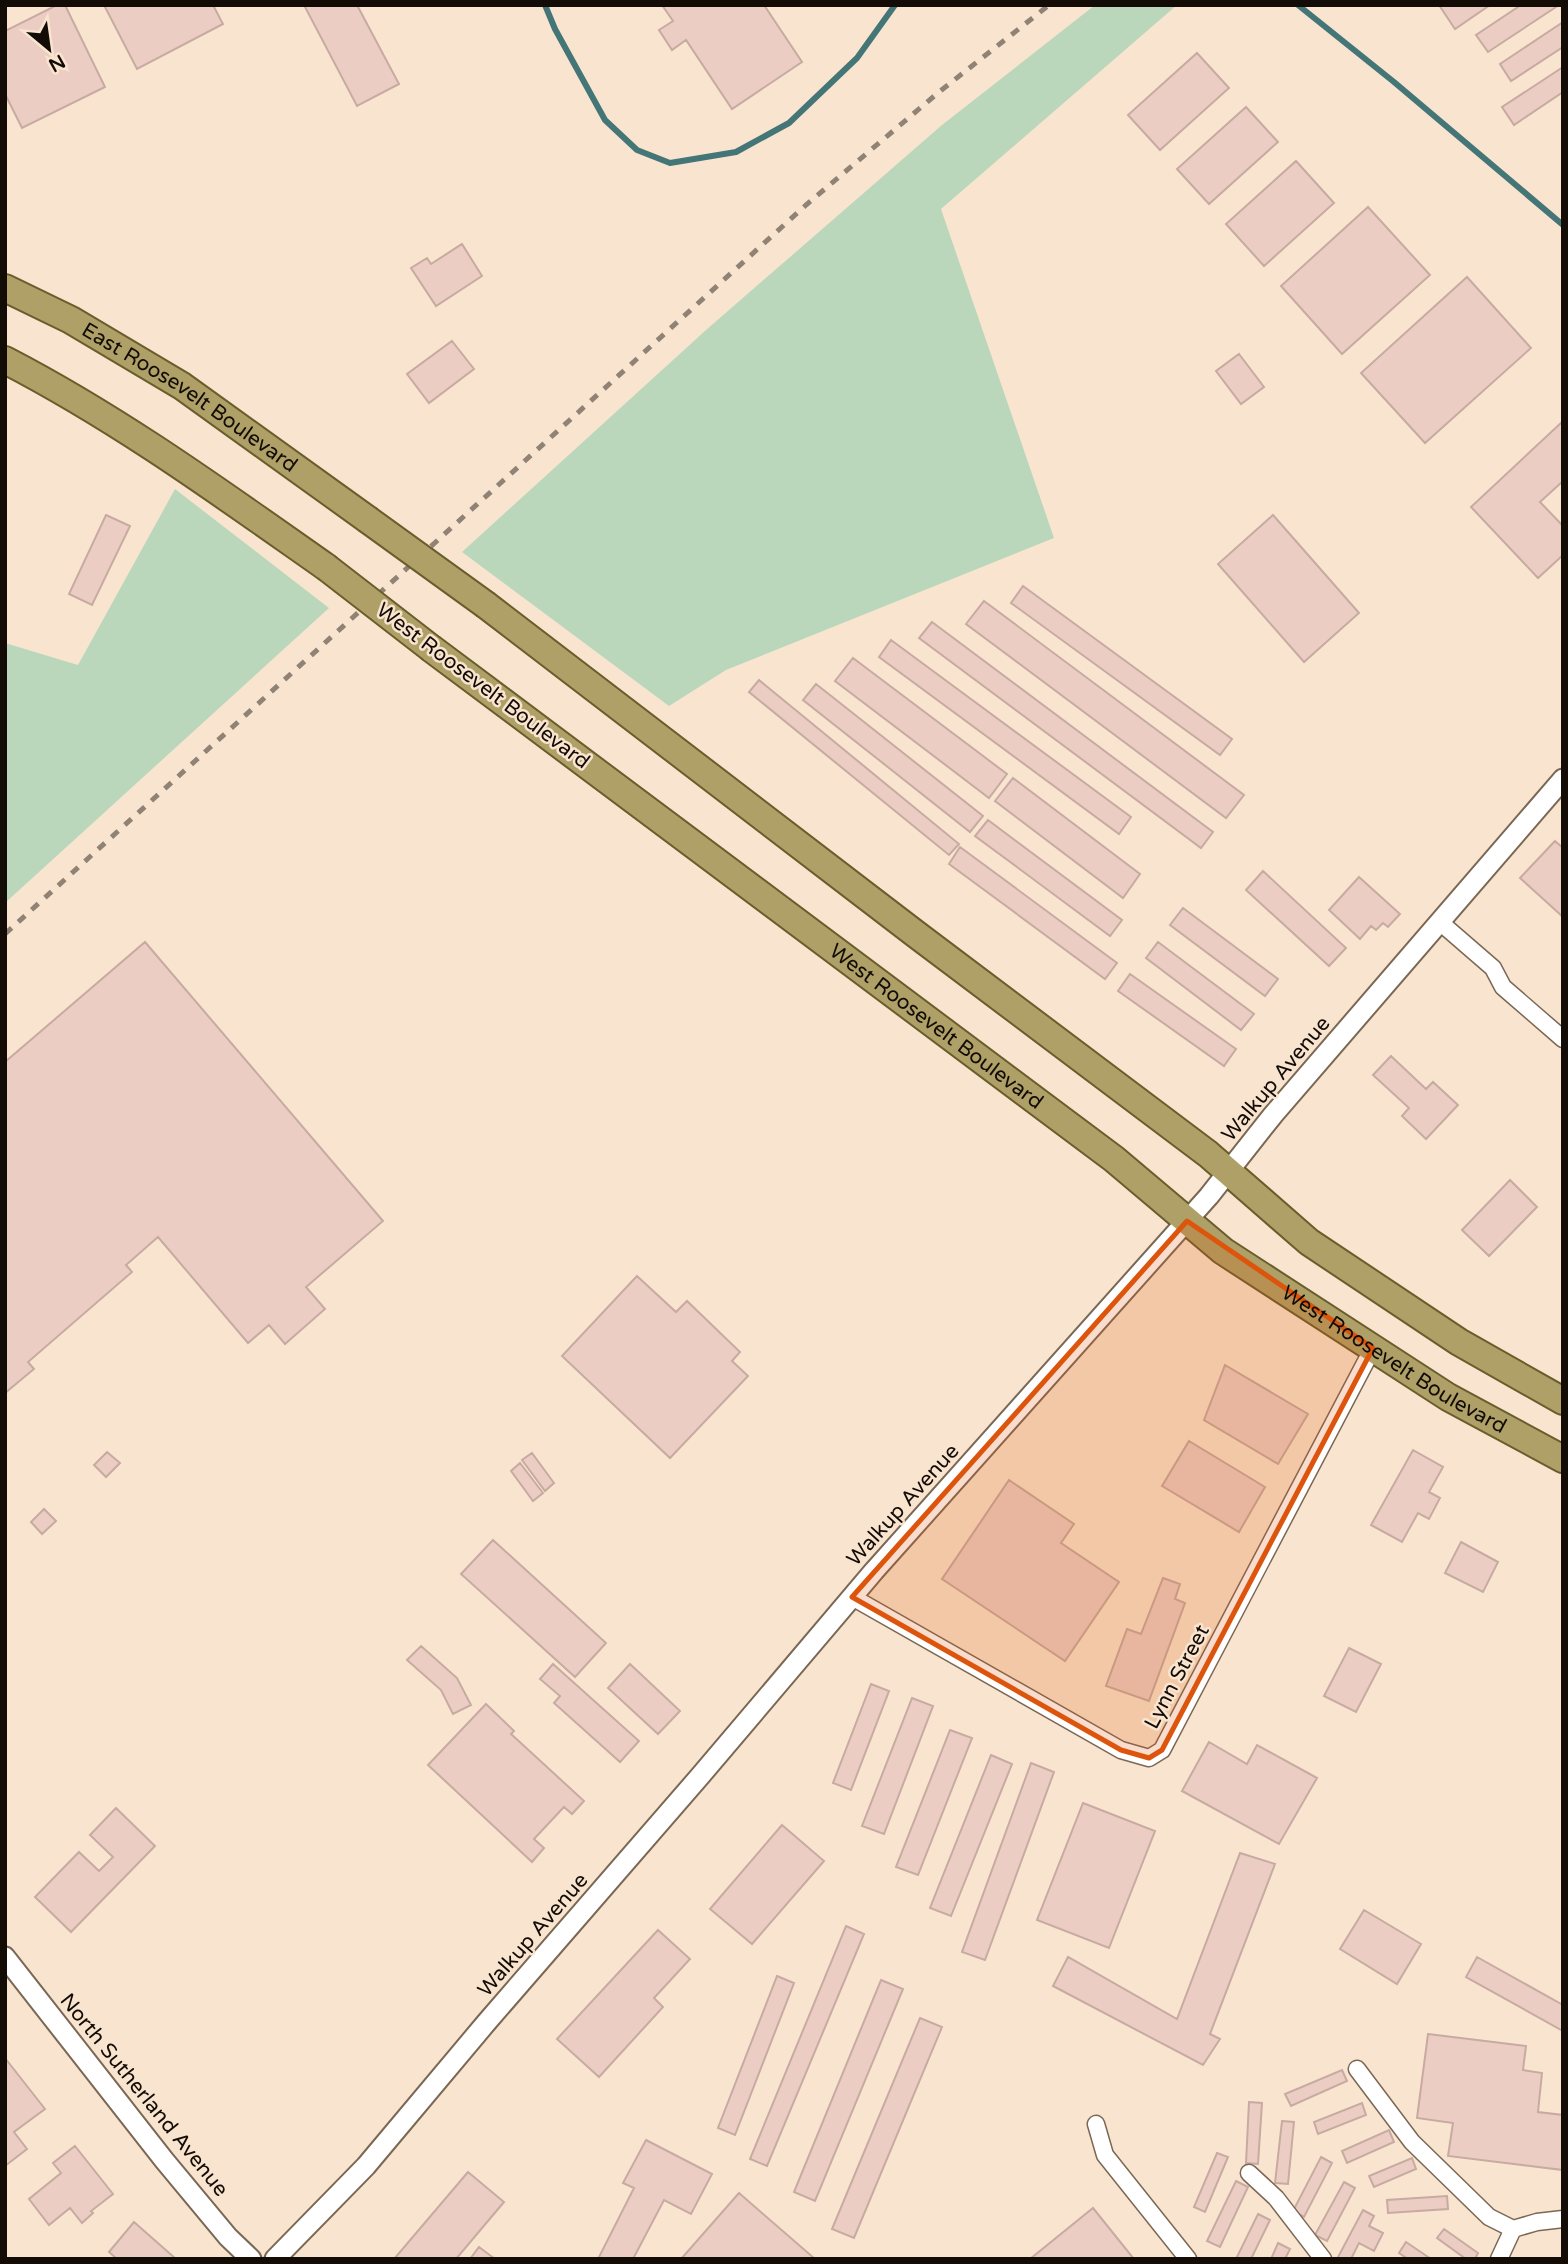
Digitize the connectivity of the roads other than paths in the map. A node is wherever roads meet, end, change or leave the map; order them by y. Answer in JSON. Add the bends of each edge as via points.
{"nodes":[{"id":1,"x":5,"y":288,"type":"edge"},
{"id":2,"x":5,"y":360,"type":"edge"},
{"id":3,"x":1563,"y":779,"type":"edge"},
{"id":4,"x":1441,"y":923,"type":"junction"},
{"id":5,"x":1563,"y":1039,"type":"edge"},
{"id":6,"x":1229,"y":1172,"type":"junction"},
{"id":7,"x":1187,"y":1221,"type":"junction"},
{"id":8,"x":1373,"y":1348,"type":"junction"},
{"id":9,"x":1563,"y":1401,"type":"edge"},
{"id":10,"x":1563,"y":1460,"type":"edge"},
{"id":11,"x":852,"y":1597,"type":"junction"},
{"id":12,"x":5,"y":1956,"type":"edge"},
{"id":13,"x":1357,"y":2069,"type":"dead end"},
{"id":14,"x":1096,"y":2124,"type":"dead end"},
{"id":15,"x":1249,"y":2173,"type":"dead end"},
{"id":16,"x":1563,"y":2220,"type":"edge"},
{"id":17,"x":1513,"y":2230,"type":"junction"},
{"id":18,"x":251,"y":2259,"type":"edge"},
{"id":19,"x":275,"y":2259,"type":"edge"},
{"id":20,"x":1188,"y":2259,"type":"edge"},
{"id":21,"x":1323,"y":2259,"type":"edge"},
{"id":22,"x":1499,"y":2259,"type":"edge"}],
"edges":[{"from":1,"to":6,"type":"highway","name":"East Roosevelt Boulevard","bridge":true,"via":[[71,320],[182,386],[367,519]]},
{"from":2,"to":7,"type":"highway","name":"West Roosevelt Boulevard","bridge":true,"via":[[159,451],[326,567],[1114,1159]]},
{"from":3,"to":4,"type":"street","name":"Walkup Avenue"},
{"from":4,"to":5,"type":"street","via":[[1493,968],[1503,987]]},
{"from":4,"to":6,"type":"street","name":"Walkup Avenue"},
{"from":6,"to":7,"type":"street","name":"Walkup Avenue"},
{"from":6,"to":9,"type":"highway","via":[[1309,1242],[1459,1342]]},
{"from":7,"to":8,"type":"highway","name":"West Roosevelt Boulevard","via":[[1223,1251]]},
{"from":7,"to":11,"type":"street","name":"Walkup Avenue"},
{"from":8,"to":10,"type":"highway","name":"West Roosevelt Boulevard","via":[[1448,1397]]},
{"from":8,"to":11,"type":"street","name":"Lynn Street","via":[[1162,1750],[1149,1758],[1121,1750]]},
{"from":11,"to":19,"type":"street","name":"Walkup Avenue","via":[[366,2166]]},
{"from":12,"to":18,"type":"street","name":"North Sutherland Avenue","via":[[164,2160]]},
{"from":13,"to":17,"type":"street","via":[[1412,2142],[1489,2217]]},
{"from":14,"to":20,"type":"street","via":[[1105,2155]]},
{"from":15,"to":21,"type":"street","via":[[1276,2198]]},
{"from":16,"to":17,"type":"street"},
{"from":17,"to":22,"type":"street"}]}
